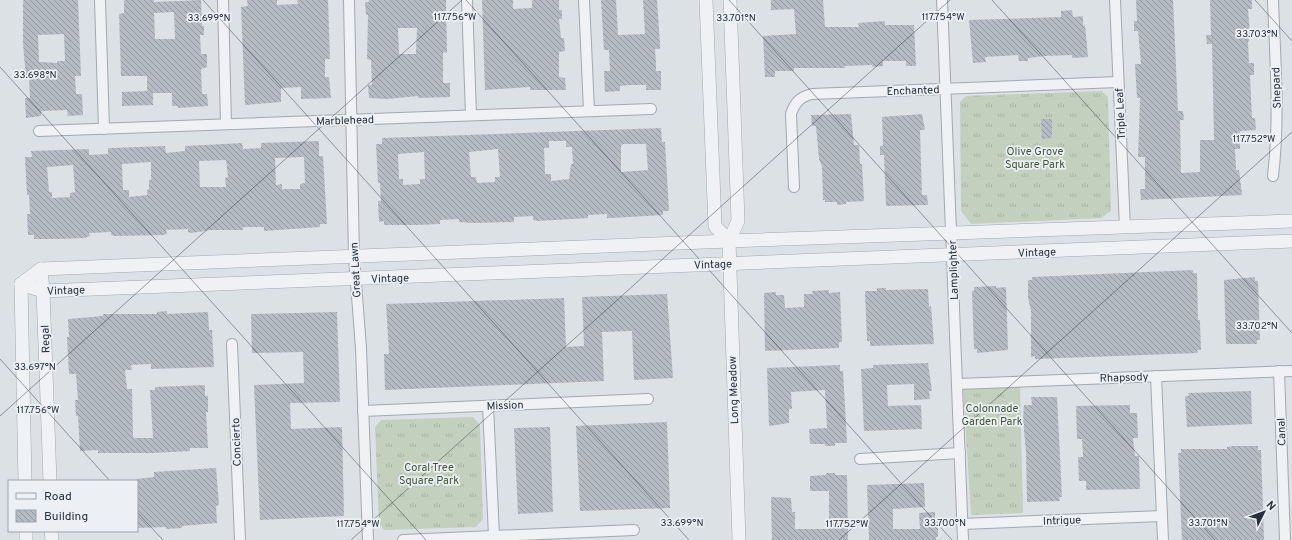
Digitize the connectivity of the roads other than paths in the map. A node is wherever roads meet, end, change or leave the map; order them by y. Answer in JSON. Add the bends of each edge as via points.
{"nodes":[{"id":1,"x":100,"y":0,"type":"edge"},
{"id":2,"x":223,"y":0,"type":"edge"},
{"id":3,"x":349,"y":0,"type":"edge"},
{"id":4,"x":467,"y":0,"type":"edge"},
{"id":5,"x":584,"y":0,"type":"edge"},
{"id":6,"x":706,"y":0,"type":"edge"},
{"id":7,"x":730,"y":0,"type":"edge"},
{"id":8,"x":942,"y":0,"type":"edge"},
{"id":9,"x":1115,"y":0,"type":"edge"},
{"id":10,"x":1273,"y":0,"type":"edge"},
{"id":11,"x":1118,"y":82,"type":"junction"},
{"id":12,"x":946,"y":89,"type":"junction"},
{"id":13,"x":651,"y":109,"type":"dead end"},
{"id":14,"x":589,"y":111,"type":"junction"},
{"id":15,"x":471,"y":115,"type":"junction"},
{"id":16,"x":351,"y":120,"type":"junction"},
{"id":17,"x":226,"y":124,"type":"junction"},
{"id":18,"x":104,"y":129,"type":"junction"},
{"id":19,"x":40,"y":131,"type":"dead end"},
{"id":20,"x":1273,"y":176,"type":"dead end"},
{"id":21,"x":794,"y":187,"type":"dead end"},
{"id":22,"x":1292,"y":220,"type":"edge"},
{"id":23,"x":1125,"y":228,"type":"junction"},
{"id":24,"x":952,"y":234,"type":"junction"},
{"id":25,"x":729,"y":241,"type":"junction"},
{"id":26,"x":1292,"y":241,"type":"edge"},
{"id":27,"x":953,"y":255,"type":"junction"},
{"id":28,"x":354,"y":257,"type":"junction"},
{"id":29,"x":730,"y":263,"type":"junction"},
{"id":30,"x":41,"y":269,"type":"junction"},
{"id":31,"x":354,"y":279,"type":"junction"},
{"id":32,"x":21,"y":284,"type":"junction"},
{"id":33,"x":43,"y":291,"type":"junction"},
{"id":34,"x":232,"y":344,"type":"dead end"},
{"id":35,"x":1279,"y":371,"type":"junction"},
{"id":36,"x":1292,"y":371,"type":"edge"},
{"id":37,"x":1156,"y":376,"type":"junction"},
{"id":38,"x":957,"y":384,"type":"junction"},
{"id":39,"x":648,"y":399,"type":"dead end"},
{"id":40,"x":488,"y":406,"type":"junction"},
{"id":41,"x":363,"y":411,"type":"junction"},
{"id":42,"x":960,"y":453,"type":"junction"},
{"id":43,"x":860,"y":459,"type":"dead end"},
{"id":44,"x":25,"y":480,"type":"edge"},
{"id":45,"x":50,"y":480,"type":"edge"},
{"id":46,"x":1162,"y":516,"type":"junction"},
{"id":47,"x":962,"y":524,"type":"junction"},
{"id":48,"x":634,"y":530,"type":"dead end"},
{"id":49,"x":494,"y":536,"type":"junction"},
{"id":50,"x":240,"y":540,"type":"edge"},
{"id":51,"x":368,"y":540,"type":"edge"},
{"id":52,"x":403,"y":540,"type":"edge"},
{"id":53,"x":739,"y":540,"type":"edge"},
{"id":54,"x":963,"y":540,"type":"edge"},
{"id":55,"x":1163,"y":540,"type":"edge"},
{"id":56,"x":1285,"y":540,"type":"edge"}],
"edges":[{"from":1,"to":18,"type":"street"},
{"from":2,"to":17,"type":"street"},
{"from":3,"to":16,"type":"street","name":"Great Lawn"},
{"from":4,"to":15,"type":"street"},
{"from":5,"to":14,"type":"street"},
{"from":6,"to":25,"type":"street","via":[[716,226]]},
{"from":7,"to":25,"type":"street","name":"Long Meadow","via":[[738,221]]},
{"from":8,"to":12,"type":"street","name":"Lamplighter"},
{"from":9,"to":11,"type":"street","name":"Triple Leaf"},
{"from":10,"to":20,"type":"street","name":"Shepard","via":[[1277,141]]},
{"from":11,"to":12,"type":"street","name":"Enchanted"},
{"from":11,"to":23,"type":"street","name":"Triple Leaf"},
{"from":12,"to":21,"type":"street","name":"Enchanted","via":[[812,94],[798,100],[791,114]]},
{"from":12,"to":24,"type":"street","name":"Lamplighter"},
{"from":13,"to":14,"type":"street","name":"Marblehead"},
{"from":14,"to":15,"type":"street","name":"Marblehead"},
{"from":15,"to":16,"type":"street","name":"Marblehead"},
{"from":16,"to":17,"type":"street","name":"Marblehead"},
{"from":16,"to":28,"type":"street","name":"Great Lawn"},
{"from":17,"to":18,"type":"street","name":"Marblehead"},
{"from":18,"to":19,"type":"street","name":"Marblehead"},
{"from":22,"to":23,"type":"street","name":"Vintage"},
{"from":23,"to":24,"type":"street","name":"Vintage"},
{"from":24,"to":25,"type":"street","name":"Vintage"},
{"from":24,"to":27,"type":"street","name":"Lamplighter"},
{"from":25,"to":28,"type":"street","name":"Vintage"},
{"from":25,"to":29,"type":"street","name":"Long Meadow"},
{"from":26,"to":27,"type":"street","name":"Vintage"},
{"from":27,"to":29,"type":"street","name":"Vintage"},
{"from":27,"to":38,"type":"street","name":"Lamplighter"},
{"from":28,"to":30,"type":"street","name":"Vintage"},
{"from":28,"to":31,"type":"street","name":"Great Lawn"},
{"from":29,"to":31,"type":"street","name":"Vintage"},
{"from":29,"to":53,"type":"street","name":"Long Meadow"},
{"from":30,"to":32,"type":"street","name":"Vintage"},
{"from":30,"to":33,"type":"street","name":"Regal"},
{"from":31,"to":33,"type":"street","name":"Vintage"},
{"from":31,"to":41,"type":"street","name":"Great Lawn"},
{"from":32,"to":33,"type":"street","name":"Vintage"},
{"from":32,"to":44,"type":"street","name":"Regal"},
{"from":33,"to":45,"type":"street","name":"Regal"},
{"from":34,"to":50,"type":"street","name":"Concierto"},
{"from":35,"to":36,"type":"street","name":"Rhapsody"},
{"from":35,"to":37,"type":"street","name":"Rhapsody"},
{"from":35,"to":56,"type":"street","name":"Canal"},
{"from":37,"to":38,"type":"street","name":"Rhapsody"},
{"from":37,"to":46,"type":"street"},
{"from":38,"to":42,"type":"street","name":"Lamplighter"},
{"from":39,"to":40,"type":"street","name":"Mission"},
{"from":40,"to":41,"type":"street","name":"Mission"},
{"from":40,"to":49,"type":"street"},
{"from":41,"to":51,"type":"street","name":"Great Lawn"},
{"from":42,"to":43,"type":"street"},
{"from":42,"to":47,"type":"street","name":"Lamplighter"},
{"from":46,"to":47,"type":"street","name":"Intrigue"},
{"from":46,"to":55,"type":"street"},
{"from":47,"to":54,"type":"street","name":"Lamplighter"},
{"from":48,"to":49,"type":"street"},
{"from":49,"to":52,"type":"street"}]}
